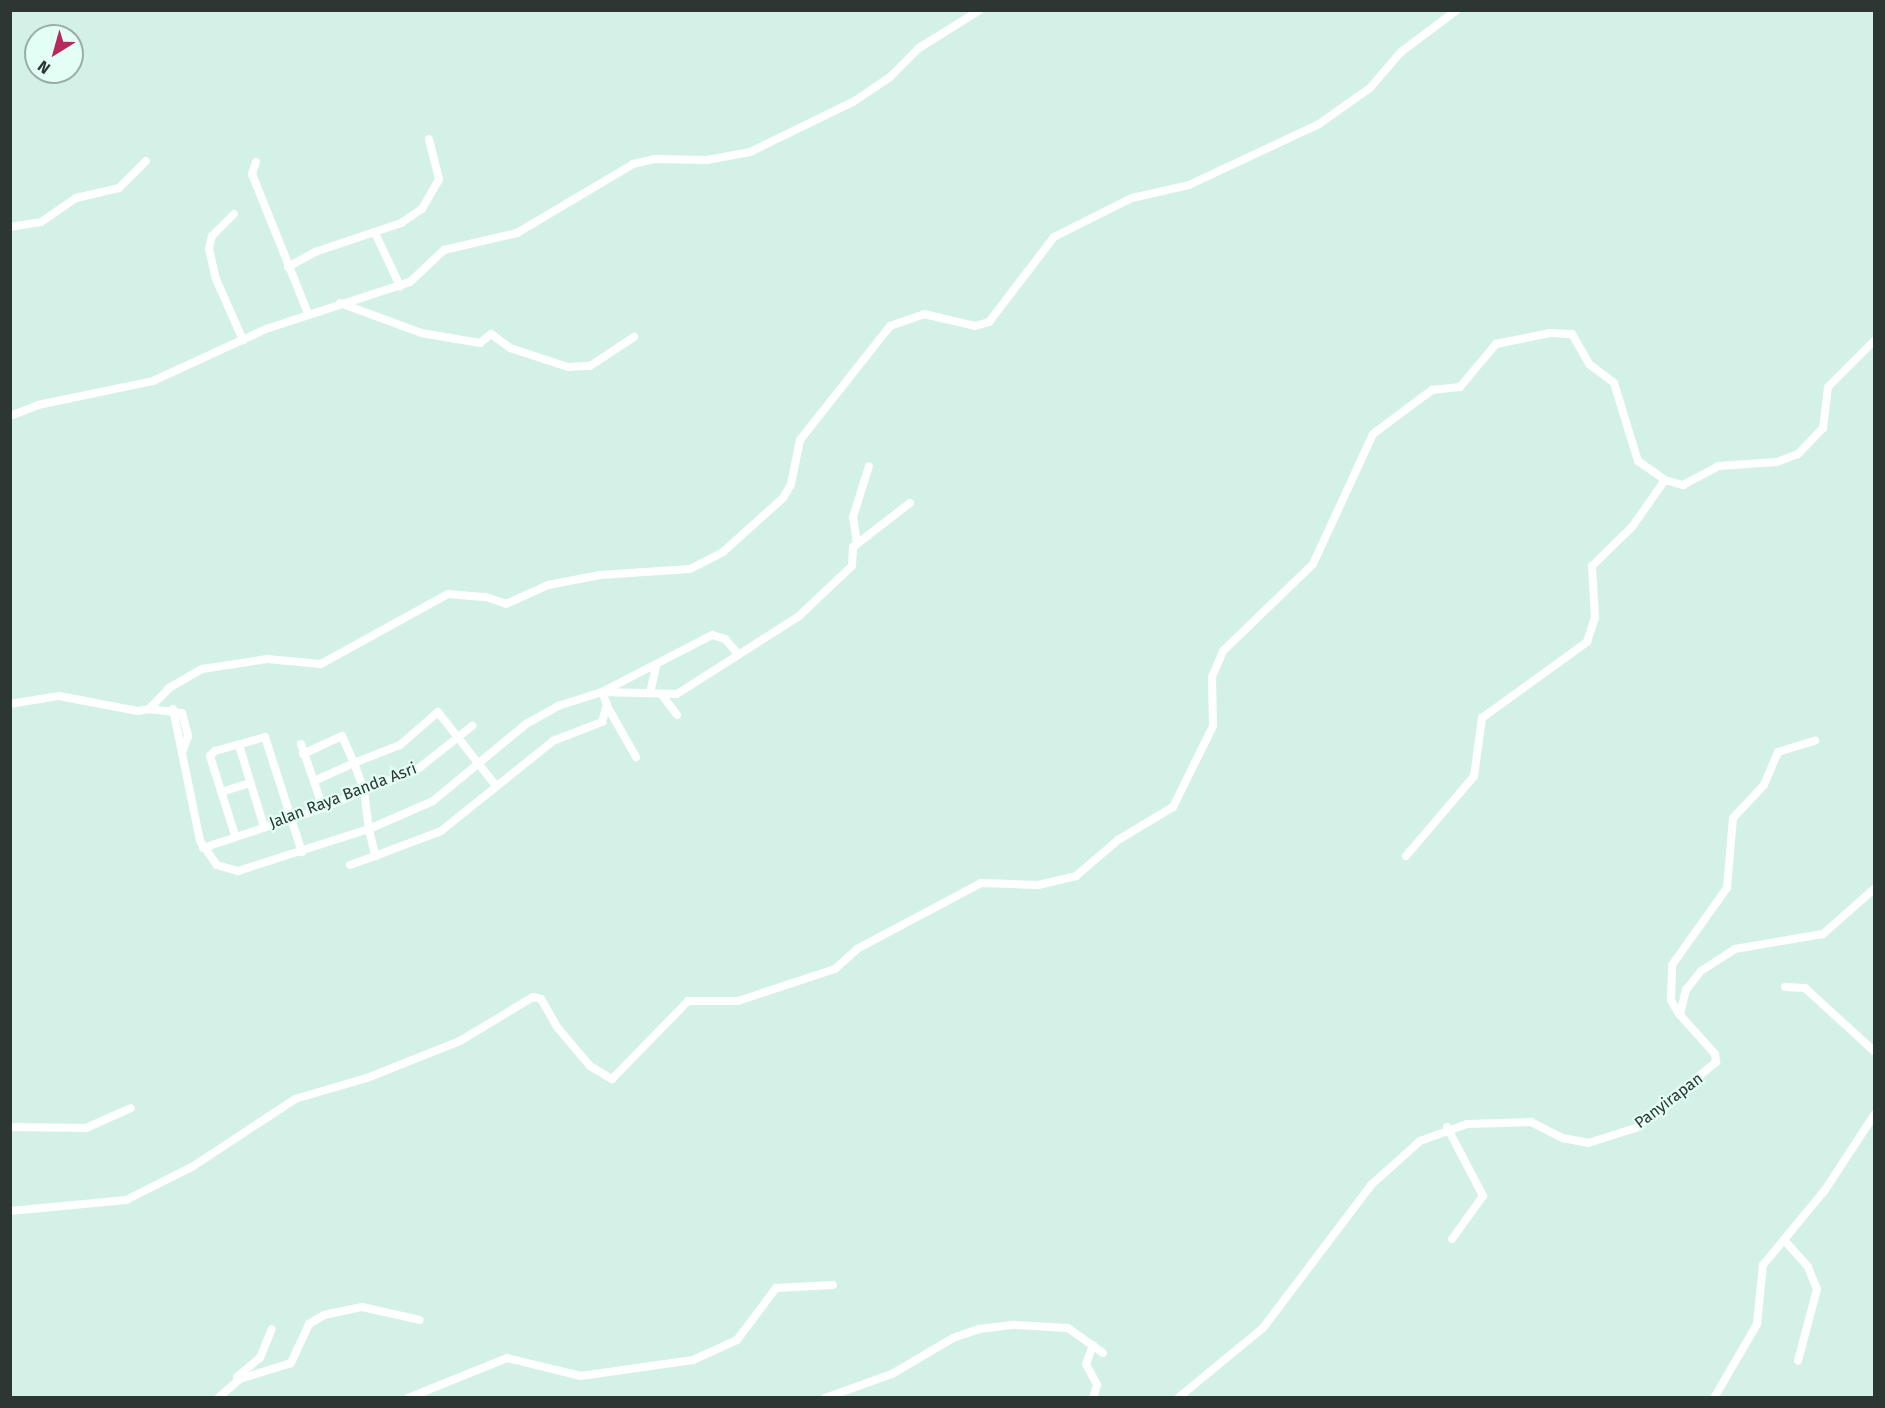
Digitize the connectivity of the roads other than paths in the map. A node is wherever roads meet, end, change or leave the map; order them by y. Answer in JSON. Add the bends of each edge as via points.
{"nodes":[{"id":1,"x":980,"y":10,"type":"edge"},
{"id":2,"x":1457,"y":10,"type":"edge"},
{"id":3,"x":429,"y":139,"type":"dead end"},
{"id":4,"x":146,"y":161,"type":"dead end"},
{"id":5,"x":256,"y":162,"type":"dead end"},
{"id":6,"x":234,"y":214,"type":"dead end"},
{"id":7,"x":10,"y":227,"type":"edge"},
{"id":8,"x":375,"y":233,"type":"junction"},
{"id":9,"x":288,"y":267,"type":"junction"},
{"id":10,"x":400,"y":286,"type":"junction"},
{"id":11,"x":340,"y":303,"type":"junction"},
{"id":12,"x":308,"y":313,"type":"junction"},
{"id":13,"x":634,"y":338,"type":"dead end"},
{"id":14,"x":243,"y":340,"type":"junction"},
{"id":15,"x":1875,"y":341,"type":"edge"},
{"id":16,"x":10,"y":416,"type":"edge"},
{"id":17,"x":869,"y":466,"type":"dead end"},
{"id":18,"x":1665,"y":480,"type":"junction"},
{"id":19,"x":910,"y":503,"type":"dead end"},
{"id":20,"x":857,"y":544,"type":"junction"},
{"id":21,"x":739,"y":655,"type":"junction"},
{"id":22,"x":656,"y":667,"type":"junction"},
{"id":23,"x":602,"y":692,"type":"junction"},
{"id":24,"x":650,"y":693,"type":"junction"},
{"id":25,"x":662,"y":695,"type":"junction"},
{"id":26,"x":10,"y":704,"type":"edge"},
{"id":27,"x":607,"y":705,"type":"junction"},
{"id":28,"x":149,"y":709,"type":"junction"},
{"id":29,"x":677,"y":716,"type":"dead end"},
{"id":30,"x":472,"y":726,"type":"dead end"},
{"id":31,"x":460,"y":739,"type":"junction"},
{"id":32,"x":1815,"y":741,"type":"dead end"},
{"id":33,"x":301,"y":744,"type":"dead end"},
{"id":34,"x":239,"y":745,"type":"junction"},
{"id":35,"x":303,"y":754,"type":"junction"},
{"id":36,"x":636,"y":757,"type":"dead end"},
{"id":37,"x":478,"y":762,"type":"junction"},
{"id":38,"x":354,"y":763,"type":"junction"},
{"id":39,"x":314,"y":781,"type":"junction"},
{"id":40,"x":251,"y":783,"type":"junction"},
{"id":41,"x":496,"y":786,"type":"junction"},
{"id":42,"x":364,"y":790,"type":"junction"},
{"id":43,"x":221,"y":792,"type":"junction"},
{"id":44,"x":323,"y":808,"type":"junction"},
{"id":45,"x":292,"y":818,"type":"junction"},
{"id":46,"x":264,"y":827,"type":"junction"},
{"id":47,"x":369,"y":829,"type":"junction"},
{"id":48,"x":235,"y":835,"type":"junction"},
{"id":49,"x":203,"y":849,"type":"junction"},
{"id":50,"x":302,"y":852,"type":"junction"},
{"id":51,"x":375,"y":856,"type":"junction"},
{"id":52,"x":1406,"y":856,"type":"dead end"},
{"id":53,"x":350,"y":865,"type":"dead end"},
{"id":54,"x":1875,"y":889,"type":"edge"},
{"id":55,"x":1785,"y":987,"type":"dead end"},
{"id":56,"x":1680,"y":1015,"type":"junction"},
{"id":57,"x":1875,"y":1051,"type":"edge"},
{"id":58,"x":131,"y":1108,"type":"dead end"},
{"id":59,"x":1875,"y":1115,"type":"edge"},
{"id":60,"x":10,"y":1127,"type":"edge"},
{"id":61,"x":1447,"y":1127,"type":"junction"},
{"id":62,"x":10,"y":1211,"type":"edge"},
{"id":63,"x":1452,"y":1239,"type":"dead end"},
{"id":64,"x":1784,"y":1240,"type":"junction"},
{"id":65,"x":833,"y":1285,"type":"dead end"},
{"id":66,"x":420,"y":1320,"type":"dead end"},
{"id":67,"x":272,"y":1329,"type":"dead end"},
{"id":68,"x":1093,"y":1345,"type":"junction"},
{"id":69,"x":1103,"y":1353,"type":"dead end"},
{"id":70,"x":1798,"y":1361,"type":"dead end"},
{"id":71,"x":230,"y":1384,"type":"junction"},
{"id":72,"x":218,"y":1398,"type":"edge"},
{"id":73,"x":408,"y":1398,"type":"edge"},
{"id":74,"x":825,"y":1398,"type":"edge"},
{"id":75,"x":1093,"y":1398,"type":"edge"},
{"id":76,"x":1178,"y":1398,"type":"edge"},
{"id":77,"x":1714,"y":1398,"type":"edge"}],
"edges":[{"from":1,"to":10,"type":"street","via":[[919,48],[888,79],[818,122],[750,152],[707,160],[654,159],[633,164],[517,233],[444,250],[419,275]]},
{"from":2,"to":28,"type":"street","via":[[1401,52],[1364,93],[1319,124],[1199,181],[1132,198],[1054,237],[989,322],[975,326],[924,314],[890,326],[800,440],[783,498],[723,552],[690,569],[600,575],[549,585],[506,604],[486,597],[448,594],[321,664],[267,659],[202,669],[169,688]]},
{"from":3,"to":8,"type":"street","via":[[439,179],[432,195],[422,210]]},
{"from":4,"to":7,"type":"street","via":[[119,188],[76,198],[41,222]]},
{"from":5,"to":9,"type":"street","via":[[252,174]]},
{"from":6,"to":14,"type":"street","via":[[212,236],[209,249],[216,279]]},
{"from":8,"to":9,"type":"street","via":[[315,252]]},
{"from":8,"to":10,"type":"street"},
{"from":9,"to":12,"type":"street"},
{"from":10,"to":11,"type":"street"},
{"from":11,"to":12,"type":"street"},
{"from":11,"to":13,"type":"street","via":[[421,333],[480,343],[491,334],[510,348],[568,367],[590,366]]},
{"from":12,"to":14,"type":"street"},
{"from":14,"to":16,"type":"street","via":[[153,381],[38,405]]},
{"from":15,"to":18,"type":"street","via":[[1828,387],[1823,428],[1798,454],[1777,462],[1718,466],[1683,485]]},
{"from":17,"to":20,"type":"street","via":[[856,501]]},
{"from":18,"to":52,"type":"street","via":[[1632,526],[1592,566],[1595,618],[1587,642],[1482,718],[1474,776]]},
{"from":18,"to":62,"type":"street","via":[[1638,460],[1614,383],[1589,364],[1572,334],[1550,333],[1496,344],[1460,387],[1432,390],[1373,434],[1313,564],[1223,651],[1211,684],[1213,726],[1173,807],[1118,840],[1076,876],[1038,885],[981,883],[857,949],[835,969],[738,1001],[688,1001],[612,1079],[590,1066],[557,1027],[541,999],[532,997],[460,1041],[367,1078],[295,1099],[192,1167],[126,1200]]},
{"from":19,"to":20,"type":"street"},
{"from":20,"to":21,"type":"street","via":[[851,550],[852,566],[823,595]]},
{"from":21,"to":22,"type":"street","via":[[725,639],[712,634]]},
{"from":21,"to":25,"type":"street","via":[[677,694]]},
{"from":22,"to":23,"type":"street"},
{"from":22,"to":24,"type":"street"},
{"from":23,"to":24,"type":"street"},
{"from":23,"to":27,"type":"street"},
{"from":23,"to":37,"type":"street","via":[[540,714]]},
{"from":24,"to":25,"type":"street"},
{"from":25,"to":29,"type":"street"},
{"from":26,"to":28,"type":"street","via":[[58,696],[114,709]]},
{"from":27,"to":36,"type":"street"},
{"from":27,"to":41,"type":"street","via":[[602,722],[553,741]]},
{"from":28,"to":49,"type":"street","via":[[173,709]]},
{"from":30,"to":31,"type":"street","name":"Jalan Raya Banda Asri"},
{"from":31,"to":37,"type":"street"},
{"from":31,"to":38,"type":"street","via":[[438,712],[400,745]]},
{"from":31,"to":42,"type":"street","name":"Jalan Raya Banda Asri","via":[[419,768]]},
{"from":32,"to":56,"type":"street","via":[[1778,753],[1764,785],[1732,818],[1727,888],[1672,965],[1671,1000]]},
{"from":33,"to":35,"type":"street"},
{"from":34,"to":40,"type":"street"},
{"from":34,"to":43,"type":"street","via":[[211,754]]},
{"from":34,"to":45,"type":"street","via":[[260,737],[268,740]]},
{"from":35,"to":38,"type":"street","via":[[342,736]]},
{"from":35,"to":39,"type":"street"},
{"from":37,"to":41,"type":"street"},
{"from":37,"to":47,"type":"street","via":[[433,801]]},
{"from":38,"to":39,"type":"street"},
{"from":38,"to":42,"type":"street"},
{"from":39,"to":44,"type":"street"},
{"from":40,"to":43,"type":"street"},
{"from":40,"to":46,"type":"street"},
{"from":41,"to":51,"type":"street","via":[[441,831]]},
{"from":42,"to":44,"type":"street","name":"Jalan Raya Banda Asri"},
{"from":42,"to":47,"type":"street"},
{"from":43,"to":48,"type":"street"},
{"from":44,"to":45,"type":"street","name":"Jalan Raya Banda Asri"},
{"from":45,"to":46,"type":"street","name":"Jalan Raya Banda Asri"},
{"from":45,"to":50,"type":"street"},
{"from":46,"to":48,"type":"street","name":"Jalan Raya Banda Asri"},
{"from":47,"to":50,"type":"street"},
{"from":47,"to":51,"type":"street"},
{"from":48,"to":49,"type":"street","name":"Jalan Raya Banda Asri"},
{"from":49,"to":50,"type":"street","via":[[217,865],[238,871]]},
{"from":51,"to":53,"type":"street"},
{"from":54,"to":56,"type":"street","via":[[1823,934],[1745,946],[1724,954],[1690,983]]},
{"from":55,"to":57,"type":"street","via":[[1806,988]]},
{"from":56,"to":61,"type":"street","name":"Panyirapan","via":[[1715,1054],[1716,1062],[1636,1128],[1588,1143],[1525,1121]]},
{"from":58,"to":60,"type":"street","via":[[86,1128]]},
{"from":59,"to":64,"type":"street","via":[[1835,1177]]},
{"from":61,"to":63,"type":"street","via":[[1483,1196]]},
{"from":61,"to":76,"type":"street","name":"Panyirapan","via":[[1420,1140],[1381,1174],[1263,1328]]},
{"from":64,"to":70,"type":"street","via":[[1801,1256],[1817,1289]]},
{"from":64,"to":77,"type":"street","via":[[1760,1275],[1755,1329]]},
{"from":65,"to":73,"type":"street","via":[[776,1288],[744,1335],[693,1360],[581,1376],[507,1358]]},
{"from":66,"to":71,"type":"street","via":[[362,1307],[328,1313],[309,1324],[291,1364]]},
{"from":67,"to":71,"type":"street","via":[[260,1358]]},
{"from":68,"to":69,"type":"street"},
{"from":68,"to":74,"type":"street","via":[[1061,1327],[979,1329],[953,1338],[891,1374]]},
{"from":68,"to":75,"type":"street","via":[[1086,1364],[1097,1385]]},
{"from":71,"to":72,"type":"street"}]}
